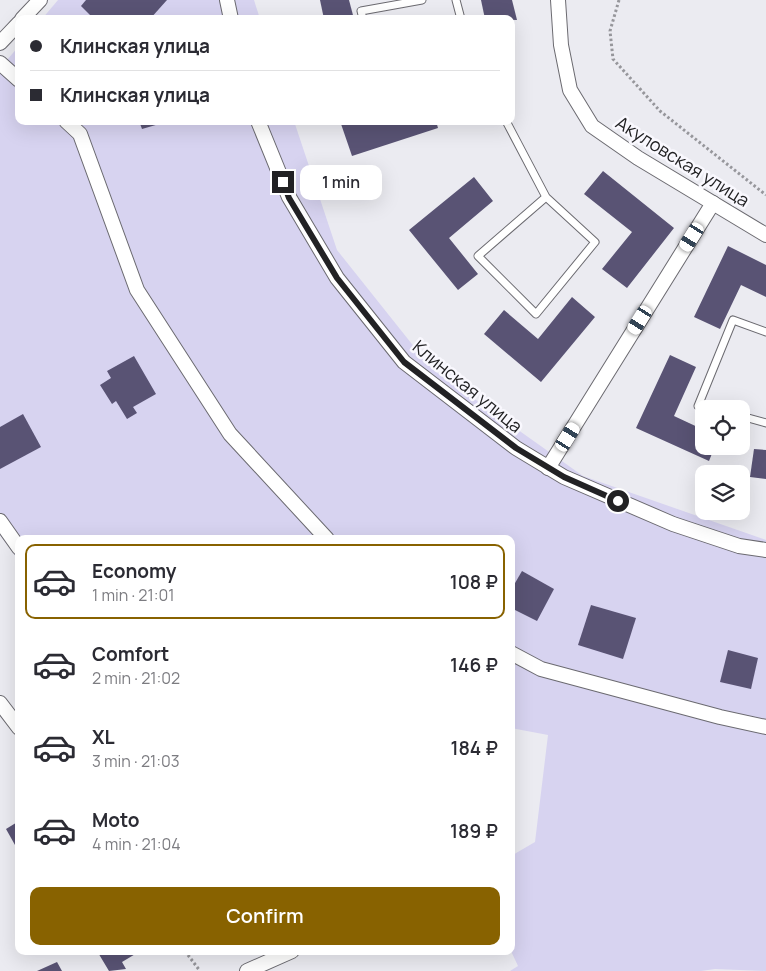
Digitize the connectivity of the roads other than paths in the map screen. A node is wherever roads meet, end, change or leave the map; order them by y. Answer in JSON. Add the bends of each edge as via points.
{"nodes":[{"id":1,"x":40,"y":0,"type":"edge"},
{"id":2,"x":227,"y":0,"type":"edge"},
{"id":3,"x":418,"y":0,"type":"edge"},
{"id":4,"x":456,"y":0,"type":"edge"},
{"id":5,"x":558,"y":0,"type":"edge"},
{"id":6,"x":26,"y":15,"type":"edge"},
{"id":7,"x":230,"y":15,"type":"edge"},
{"id":8,"x":362,"y":15,"type":"edge"},
{"id":9,"x":460,"y":15,"type":"edge"},
{"id":10,"x":15,"y":27,"type":"edge"},
{"id":11,"x":0,"y":43,"type":"edge"},
{"id":12,"x":0,"y":63,"type":"edge"},
{"id":13,"x":15,"y":76,"type":"edge"},
{"id":14,"x":70,"y":125,"type":"edge"},
{"id":15,"x":260,"y":125,"type":"edge"},
{"id":16,"x":508,"y":125,"type":"edge"},
{"id":17,"x":546,"y":197,"type":"junction"},
{"id":18,"x":713,"y":203,"type":"junction"},
{"id":19,"x":766,"y":235,"type":"edge"},
{"id":20,"x":766,"y":332,"type":"edge"},
{"id":21,"x":700,"y":400,"type":"edge"},
{"id":22,"x":750,"y":419,"type":"edge"},
{"id":23,"x":766,"y":423,"type":"edge"},
{"id":24,"x":548,"y":468,"type":"junction"},
{"id":25,"x":0,"y":521,"type":"edge"},
{"id":26,"x":323,"y":535,"type":"edge"},
{"id":27,"x":15,"y":542,"type":"edge"},
{"id":28,"x":766,"y":550,"type":"edge"},
{"id":29,"x":515,"y":655,"type":"edge"},
{"id":30,"x":0,"y":703,"type":"edge"},
{"id":31,"x":15,"y":723,"type":"edge"},
{"id":32,"x":766,"y":727,"type":"edge"},
{"id":33,"x":283,"y":955,"type":"edge"},
{"id":34,"x":247,"y":971,"type":"edge"}],
"edges":[{"from":1,"to":6,"type":"street"},
{"from":2,"to":7,"type":"street"},
{"from":3,"to":8,"type":"lane","via":[[361,11]]},
{"from":4,"to":9,"type":"lane"},
{"from":5,"to":18,"type":"street","name":"Акуловская улица","via":[[561,44],[570,90],[592,126]]},
{"from":10,"to":11,"type":"street"},
{"from":12,"to":13,"type":"street"},
{"from":14,"to":26,"type":"street","via":[[80,134],[137,290],[230,434]]},
{"from":15,"to":24,"type":"street","name":"Клинская улица","via":[[289,198],[337,278],[404,362],[516,448]]},
{"from":16,"to":17,"type":"lane"},
{"from":17,"to":17,"type":"lane","via":[[595,242],[536,314],[478,256]]},
{"from":18,"to":19,"type":"street","name":"Акуловская улица"},
{"from":18,"to":24,"type":"street"},
{"from":20,"to":21,"type":"lane","via":[[733,320]]},
{"from":22,"to":23,"type":"lane"},
{"from":24,"to":28,"type":"street","name":"Клинская улица","via":[[673,524],[738,546]]},
{"from":25,"to":27,"type":"street"},
{"from":29,"to":32,"type":"street","via":[[540,669]]},
{"from":30,"to":31,"type":"street"},
{"from":33,"to":34,"type":"street"}]}
